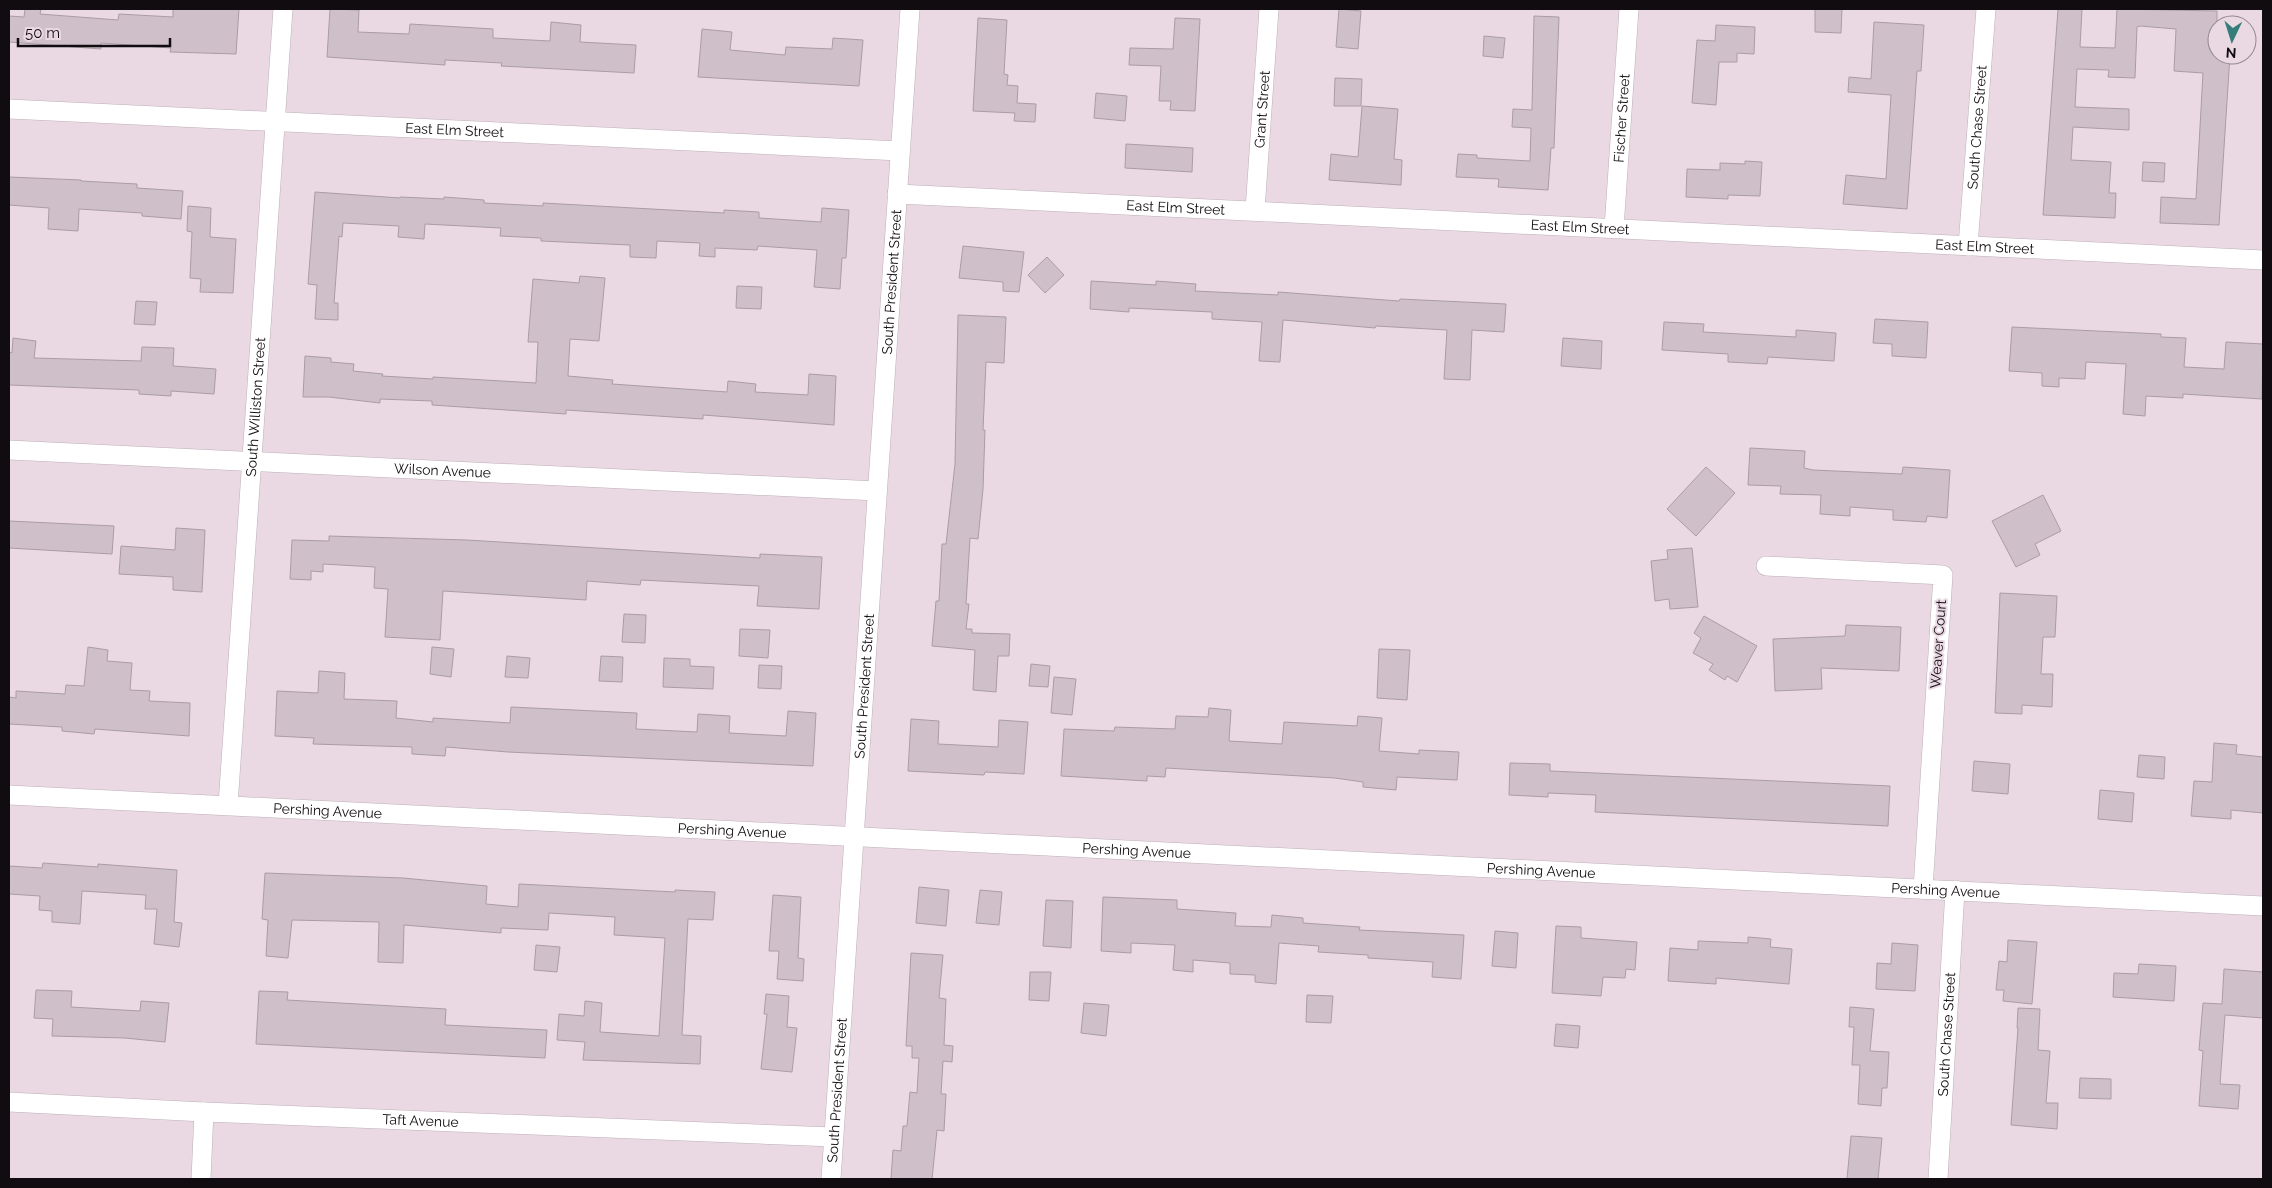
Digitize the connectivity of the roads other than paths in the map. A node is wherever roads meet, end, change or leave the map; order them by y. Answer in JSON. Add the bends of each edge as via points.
{"nodes":[{"id":1,"x":283,"y":9,"type":"edge"},
{"id":2,"x":910,"y":9,"type":"edge"},
{"id":3,"x":1269,"y":9,"type":"edge"},
{"id":4,"x":1629,"y":9,"type":"edge"},
{"id":5,"x":1986,"y":9,"type":"edge"},
{"id":6,"x":9,"y":109,"type":"edge"},
{"id":7,"x":276,"y":122,"type":"junction"},
{"id":8,"x":900,"y":151,"type":"junction"},
{"id":9,"x":897,"y":194,"type":"junction"},
{"id":10,"x":1255,"y":210,"type":"junction"},
{"id":11,"x":1614,"y":228,"type":"junction"},
{"id":12,"x":1968,"y":246,"type":"junction"},
{"id":13,"x":2263,"y":260,"type":"edge"},
{"id":14,"x":9,"y":450,"type":"edge"},
{"id":15,"x":252,"y":462,"type":"junction"},
{"id":16,"x":877,"y":491,"type":"junction"},
{"id":17,"x":1766,"y":566,"type":"dead end"},
{"id":18,"x":9,"y":794,"type":"edge"},
{"id":19,"x":228,"y":805,"type":"junction"},
{"id":20,"x":854,"y":836,"type":"junction"},
{"id":21,"x":1923,"y":889,"type":"junction"},
{"id":22,"x":1955,"y":890,"type":"junction"},
{"id":23,"x":2263,"y":906,"type":"edge"},
{"id":24,"x":9,"y":1102,"type":"edge"},
{"id":25,"x":204,"y":1112,"type":"junction"},
{"id":26,"x":833,"y":1137,"type":"junction"},
{"id":27,"x":201,"y":1179,"type":"edge"},
{"id":28,"x":831,"y":1179,"type":"edge"},
{"id":29,"x":1938,"y":1179,"type":"edge"}],
"edges":[{"from":1,"to":7,"type":"street","name":"South Williston Street"},
{"from":2,"to":8,"type":"street"},
{"from":3,"to":10,"type":"street","name":"Grant Street"},
{"from":4,"to":11,"type":"street","name":"Fischer Street"},
{"from":5,"to":12,"type":"street","name":"South Chase Street"},
{"from":6,"to":7,"type":"street","name":"East Elm Street"},
{"from":7,"to":8,"type":"street","name":"East Elm Street"},
{"from":7,"to":15,"type":"street","name":"South Williston Street"},
{"from":8,"to":9,"type":"street","name":"South President Street"},
{"from":9,"to":10,"type":"street","name":"East Elm Street"},
{"from":9,"to":16,"type":"street","name":"South President Street"},
{"from":10,"to":11,"type":"street","name":"East Elm Street"},
{"from":11,"to":12,"type":"street","name":"East Elm Street"},
{"from":12,"to":13,"type":"street","name":"East Elm Street"},
{"from":14,"to":15,"type":"street","name":"Wilson Avenue"},
{"from":15,"to":16,"type":"street","name":"Wilson Avenue"},
{"from":15,"to":19,"type":"street","name":"South Williston Street"},
{"from":16,"to":20,"type":"street","name":"South President Street"},
{"from":17,"to":21,"type":"street","name":"Weaver Court","via":[[1943,575]]},
{"from":18,"to":19,"type":"street","name":"Pershing Avenue"},
{"from":19,"to":20,"type":"street","name":"Pershing Avenue"},
{"from":20,"to":21,"type":"street","name":"Pershing Avenue"},
{"from":20,"to":26,"type":"street","name":"South President Street"},
{"from":21,"to":22,"type":"street","name":"Pershing Avenue"},
{"from":22,"to":23,"type":"street","name":"Pershing Avenue"},
{"from":22,"to":29,"type":"street","name":"South Chase Street"},
{"from":24,"to":25,"type":"street","name":"Taft Avenue"},
{"from":25,"to":26,"type":"street","name":"Taft Avenue"},
{"from":25,"to":27,"type":"street"},
{"from":26,"to":28,"type":"street","name":"South President Street"}]}
